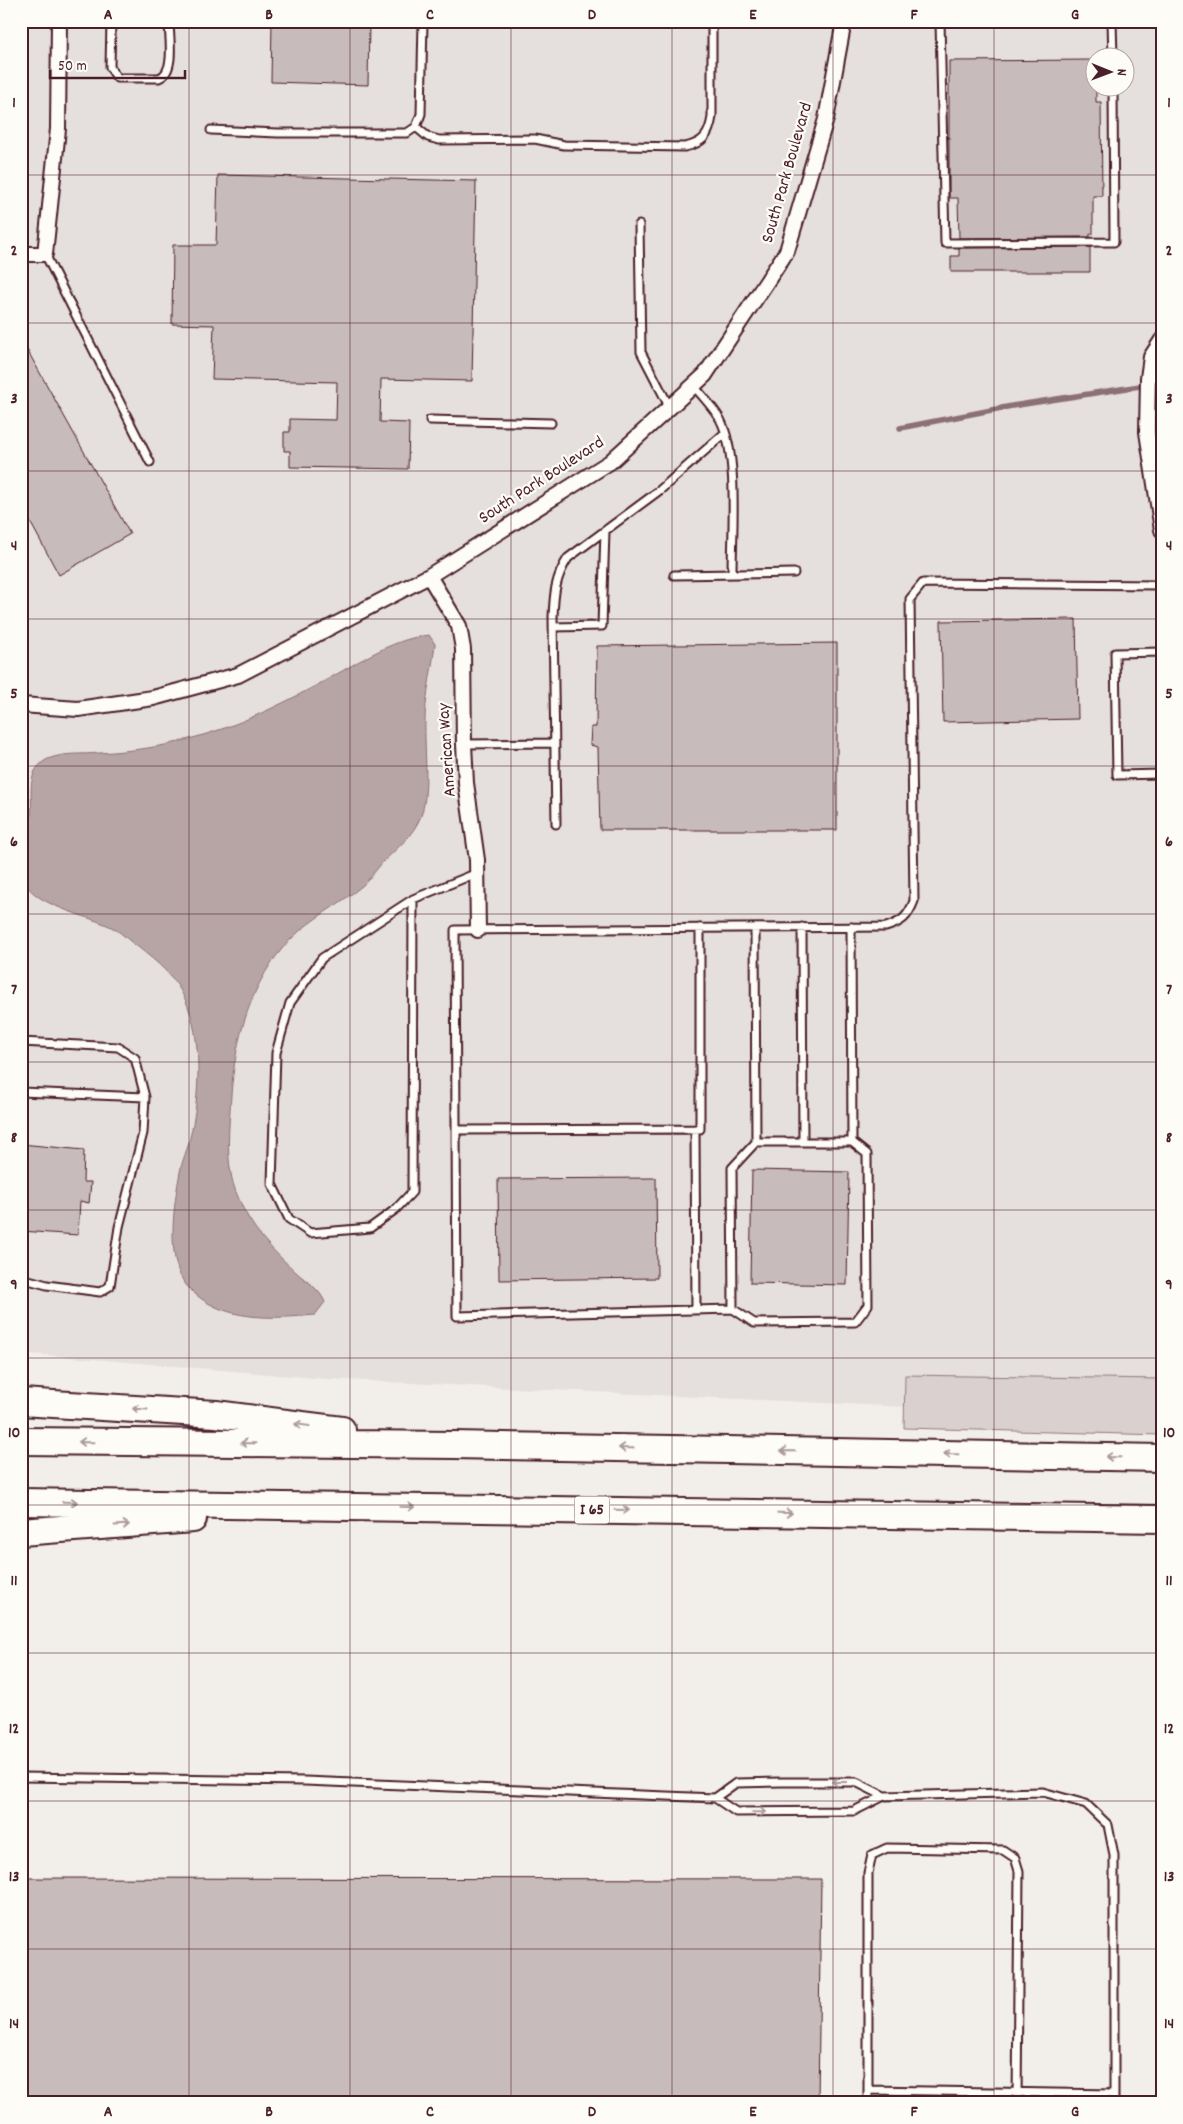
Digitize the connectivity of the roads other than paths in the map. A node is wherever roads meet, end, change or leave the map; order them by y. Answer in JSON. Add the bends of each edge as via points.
{"nodes":[{"id":1,"x":59,"y":21,"type":"edge"},
{"id":2,"x":111,"y":21,"type":"edge"},
{"id":3,"x":169,"y":21,"type":"edge"},
{"id":4,"x":423,"y":21,"type":"edge"},
{"id":5,"x":714,"y":21,"type":"edge"},
{"id":6,"x":844,"y":21,"type":"edge"},
{"id":7,"x":940,"y":21,"type":"edge"},
{"id":8,"x":1112,"y":21,"type":"edge"},
{"id":9,"x":1113,"y":48,"type":"edge"},
{"id":10,"x":1113,"y":98,"type":"edge"},
{"id":11,"x":416,"y":127,"type":"junction"},
{"id":12,"x":211,"y":130,"type":"dead end"},
{"id":13,"x":640,"y":225,"type":"dead end"},
{"id":14,"x":21,"y":254,"type":"edge"},
{"id":15,"x":45,"y":254,"type":"junction"},
{"id":16,"x":1162,"y":340,"type":"edge"},
{"id":17,"x":694,"y":386,"type":"junction"},
{"id":18,"x":670,"y":408,"type":"junction"},
{"id":19,"x":430,"y":420,"type":"dead end"},
{"id":20,"x":551,"y":423,"type":"dead end"},
{"id":21,"x":725,"y":433,"type":"junction"},
{"id":22,"x":150,"y":462,"type":"dead end"},
{"id":23,"x":1162,"y":530,"type":"edge"},
{"id":24,"x":605,"y":531,"type":"junction"},
{"id":25,"x":732,"y":573,"type":"junction"},
{"id":26,"x":794,"y":573,"type":"dead end"},
{"id":27,"x":674,"y":575,"type":"dead end"},
{"id":28,"x":428,"y":576,"type":"junction"},
{"id":29,"x":1162,"y":585,"type":"edge"},
{"id":30,"x":553,"y":627,"type":"junction"},
{"id":31,"x":1162,"y":652,"type":"edge"},
{"id":32,"x":21,"y":705,"type":"edge"},
{"id":33,"x":555,"y":743,"type":"junction"},
{"id":34,"x":464,"y":744,"type":"junction"},
{"id":35,"x":1162,"y":774,"type":"edge"},
{"id":36,"x":556,"y":824,"type":"dead end"},
{"id":37,"x":477,"y":873,"type":"junction"},
{"id":38,"x":413,"y":899,"type":"junction"},
{"id":39,"x":802,"y":927,"type":"junction"},
{"id":40,"x":851,"y":927,"type":"junction"},
{"id":41,"x":700,"y":928,"type":"junction"},
{"id":42,"x":755,"y":928,"type":"junction"},
{"id":43,"x":478,"y":930,"type":"junction"},
{"id":44,"x":21,"y":1042,"type":"edge"},
{"id":45,"x":21,"y":1092,"type":"edge"},
{"id":46,"x":145,"y":1097,"type":"junction"},
{"id":47,"x":695,"y":1129,"type":"junction"},
{"id":48,"x":456,"y":1130,"type":"junction"},
{"id":49,"x":756,"y":1142,"type":"junction"},
{"id":50,"x":803,"y":1142,"type":"junction"},
{"id":51,"x":852,"y":1142,"type":"junction"},
{"id":52,"x":21,"y":1278,"type":"edge"},
{"id":53,"x":733,"y":1309,"type":"junction"},
{"id":54,"x":696,"y":1310,"type":"junction"},
{"id":55,"x":21,"y":1402,"type":"edge"},
{"id":56,"x":21,"y":1441,"type":"edge"},
{"id":57,"x":454,"y":1445,"type":"junction"},
{"id":58,"x":1162,"y":1458,"type":"edge"},
{"id":59,"x":21,"y":1502,"type":"edge"},
{"id":60,"x":371,"y":1506,"type":"junction"},
{"id":61,"x":1162,"y":1519,"type":"edge"},
{"id":62,"x":21,"y":1532,"type":"edge"},
{"id":63,"x":21,"y":1777,"type":"edge"},
{"id":64,"x":884,"y":1796,"type":"junction"},
{"id":65,"x":715,"y":1798,"type":"junction"},
{"id":66,"x":868,"y":2090,"type":"junction"},
{"id":67,"x":1018,"y":2091,"type":"junction"},
{"id":68,"x":1114,"y":2094,"type":"junction"},
{"id":69,"x":868,"y":2103,"type":"edge"},
{"id":70,"x":1017,"y":2103,"type":"edge"},
{"id":71,"x":1114,"y":2103,"type":"edge"}],
"edges":[{"from":1,"to":15,"type":"street","via":[[58,129]]},
{"from":2,"to":3,"type":"lane","via":[[110,67],[117,78],[165,76],[169,69]]},
{"from":4,"to":11,"type":"lane","via":[[421,114]]},
{"from":5,"to":11,"type":"lane","via":[[712,117],[710,132],[699,144],[685,147],[610,146],[564,145],[535,139],[440,140],[428,137]]},
{"from":6,"to":17,"type":"street","name":"South Park Boulevard","via":[[826,119],[788,250],[705,375]]},
{"from":7,"to":10,"type":"lane","via":[[945,243],[1114,242]]},
{"from":8,"to":9,"type":"lane"},
{"from":11,"to":12,"type":"lane","via":[[408,134]]},
{"from":13,"to":18,"type":"lane","via":[[641,352]]},
{"from":14,"to":15,"type":"street"},
{"from":15,"to":22,"type":"lane"},
{"from":16,"to":23,"type":"street","via":[[1151,357],[1147,432]]},
{"from":17,"to":18,"type":"street","name":"South Park Boulevard"},
{"from":17,"to":21,"type":"lane","via":[[720,419]]},
{"from":18,"to":28,"type":"street","name":"South Park Boulevard","via":[[610,462]]},
{"from":19,"to":20,"type":"lane"},
{"from":21,"to":24,"type":"lane","via":[[660,490]]},
{"from":21,"to":25,"type":"lane","via":[[731,470]]},
{"from":24,"to":30,"type":"lane","via":[[568,558],[559,571],[554,586]]},
{"from":24,"to":30,"type":"lane","via":[[602,626]]},
{"from":25,"to":26,"type":"lane"},
{"from":25,"to":27,"type":"lane"},
{"from":28,"to":32,"type":"street","name":"South Park Boulevard","via":[[238,675],[153,698],[78,709]]},
{"from":28,"to":34,"type":"street","name":"American Way","via":[[459,626],[463,649]]},
{"from":29,"to":40,"type":"lane","via":[[923,583],[910,599],[914,901],[903,921],[886,927]]},
{"from":30,"to":33,"type":"lane"},
{"from":31,"to":35,"type":"lane","via":[[1115,653],[1117,775]]},
{"from":33,"to":34,"type":"lane"},
{"from":33,"to":36,"type":"lane"},
{"from":34,"to":37,"type":"street","name":"American Way"},
{"from":37,"to":38,"type":"lane"},
{"from":37,"to":43,"type":"street","name":"American Way"},
{"from":38,"to":38,"type":"lane","via":[[412,1192],[370,1228],[310,1233],[289,1219],[272,1184],[276,1053],[290,1003],[322,958]]},
{"from":39,"to":40,"type":"lane"},
{"from":39,"to":42,"type":"lane"},
{"from":39,"to":50,"type":"lane"},
{"from":40,"to":51,"type":"lane"},
{"from":41,"to":42,"type":"lane"},
{"from":41,"to":43,"type":"lane"},
{"from":41,"to":47,"type":"lane","via":[[700,1129]]},
{"from":42,"to":49,"type":"lane"},
{"from":43,"to":48,"type":"lane","via":[[455,930]]},
{"from":44,"to":46,"type":"lane","via":[[118,1047],[135,1058]]},
{"from":45,"to":46,"type":"lane"},
{"from":46,"to":52,"type":"lane","via":[[143,1133],[119,1227],[110,1286],[100,1292]]},
{"from":47,"to":48,"type":"lane"},
{"from":47,"to":54,"type":"lane"},
{"from":48,"to":54,"type":"lane","via":[[457,1316]]},
{"from":49,"to":50,"type":"lane"},
{"from":49,"to":53,"type":"lane","via":[[732,1168]]},
{"from":50,"to":51,"type":"lane"},
{"from":51,"to":53,"type":"lane","via":[[867,1154],[868,1305],[855,1322],[754,1324]]},
{"from":53,"to":54,"type":"lane"},
{"from":57,"to":55,"type":"highway","one_way":true,"via":[[216,1414]]},
{"from":57,"to":56,"type":"highway","one_way":true},
{"from":58,"to":57,"type":"highway","one_way":true},
{"from":59,"to":60,"type":"highway","number":"I 65","one_way":true},
{"from":60,"to":61,"type":"highway","number":"I 65","one_way":true},
{"from":62,"to":60,"type":"highway","one_way":true},
{"from":63,"to":65,"type":"lane","via":[[305,1781]]},
{"from":65,"to":64,"type":"lane","one_way":true,"via":[[736,1812],[854,1811]]},
{"from":64,"to":65,"type":"lane","one_way":true,"via":[[856,1782],[781,1782],[736,1783]]},
{"from":64,"to":68,"type":"lane","via":[[1043,1792],[1086,1804],[1108,1825],[1114,1855]]},
{"from":66,"to":67,"type":"lane"},
{"from":66,"to":67,"type":"lane","via":[[868,1874],[872,1856],[887,1848],[1003,1850],[1015,1858],[1020,1871]]},
{"from":66,"to":69,"type":"lane"},
{"from":67,"to":68,"type":"lane"},
{"from":67,"to":70,"type":"lane"},
{"from":68,"to":71,"type":"lane"}]}
